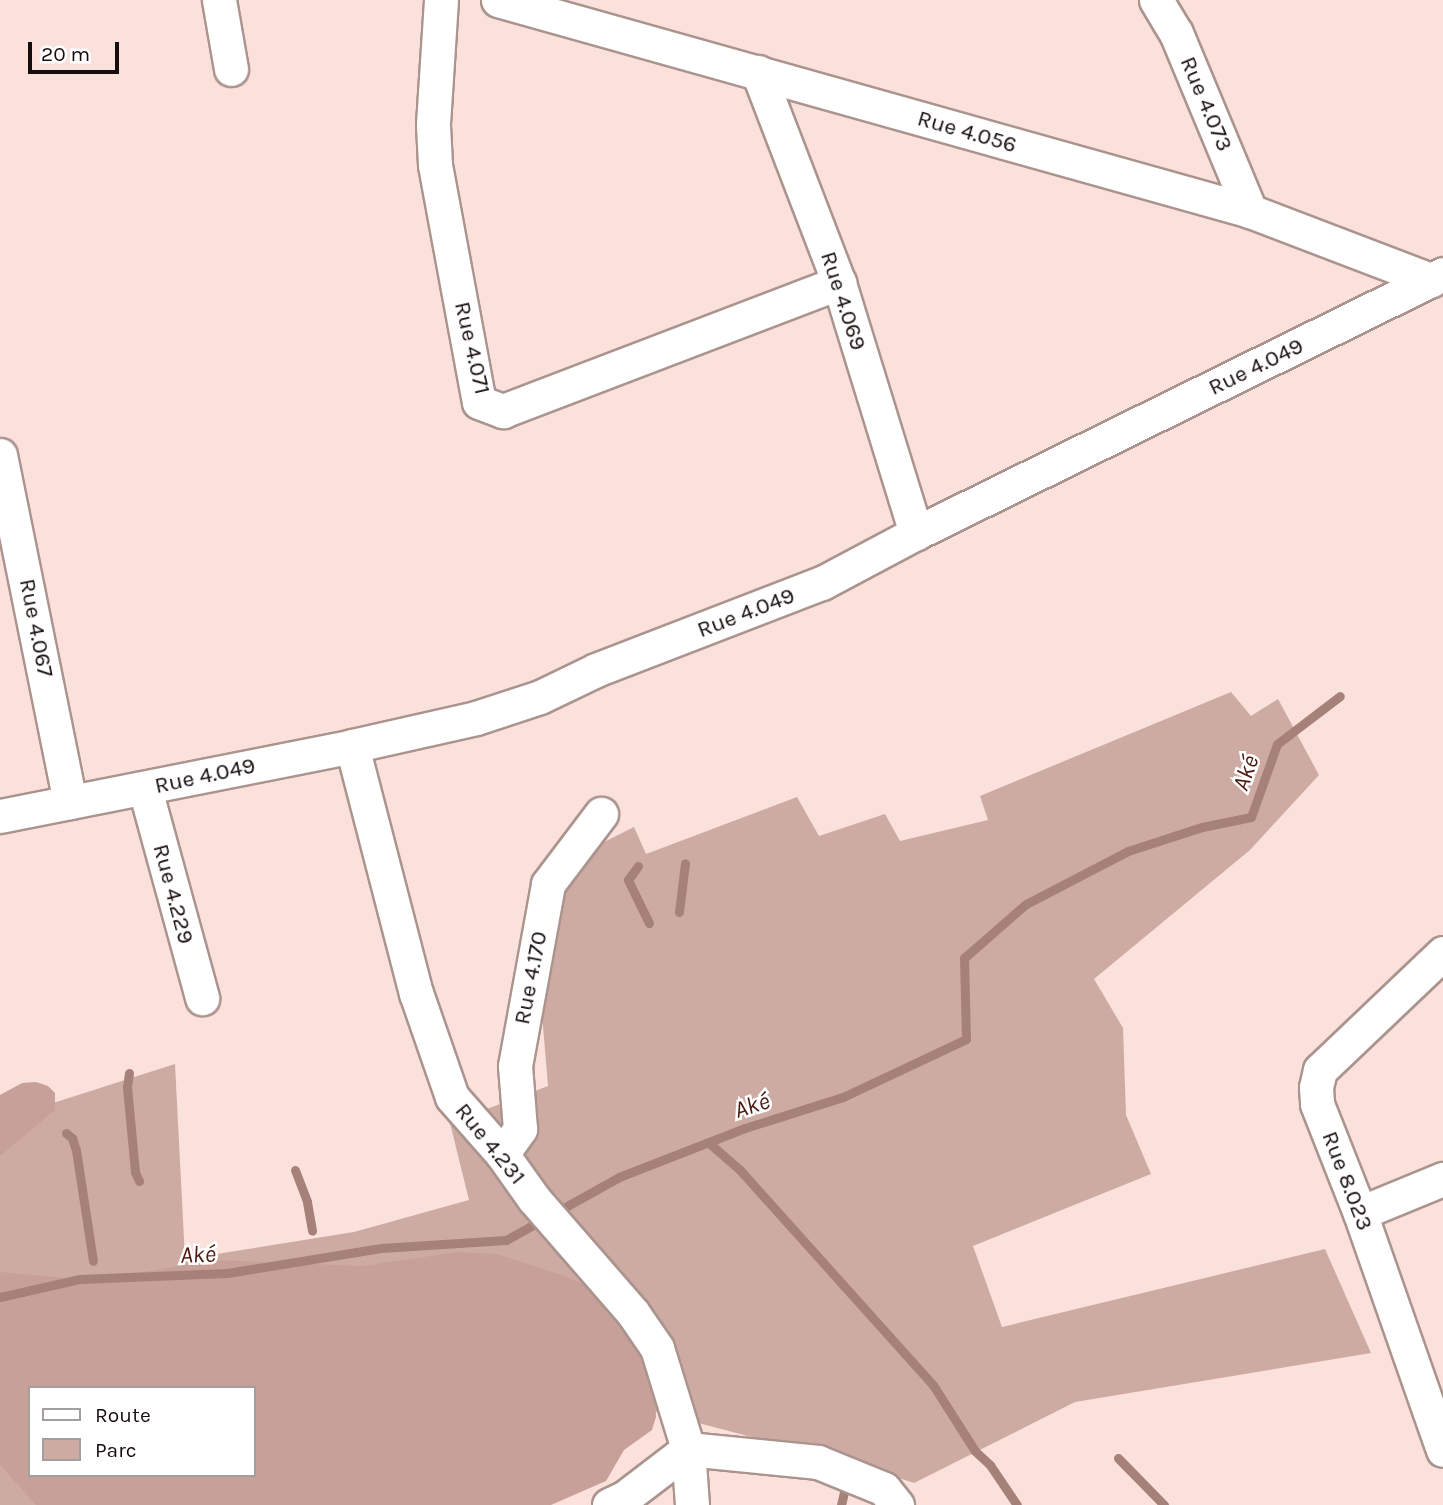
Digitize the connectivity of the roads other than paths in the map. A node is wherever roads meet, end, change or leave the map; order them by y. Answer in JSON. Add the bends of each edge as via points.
{"nodes":[{"id":1,"x":219,"y":0,"type":"edge"},
{"id":2,"x":441,"y":0,"type":"edge"},
{"id":3,"x":498,"y":0,"type":"edge"},
{"id":4,"x":1156,"y":0,"type":"edge"},
{"id":5,"x":231,"y":69,"type":"dead end"},
{"id":6,"x":758,"y":72,"type":"junction"},
{"id":7,"x":1250,"y":211,"type":"junction"},
{"id":8,"x":1437,"y":277,"type":"edge"},
{"id":9,"x":839,"y":283,"type":"junction"},
{"id":10,"x":0,"y":455,"type":"edge"},
{"id":11,"x":916,"y":533,"type":"junction"},
{"id":12,"x":352,"y":746,"type":"junction"},
{"id":13,"x":145,"y":789,"type":"junction"},
{"id":14,"x":70,"y":802,"type":"junction"},
{"id":15,"x":601,"y":814,"type":"dead end"},
{"id":16,"x":0,"y":817,"type":"edge"},
{"id":17,"x":1443,"y":953,"type":"edge"},
{"id":18,"x":202,"y":998,"type":"dead end"},
{"id":19,"x":502,"y":1154,"type":"junction"},
{"id":20,"x":1443,"y":1179,"type":"edge"},
{"id":21,"x":1360,"y":1213,"type":"junction"},
{"id":22,"x":1440,"y":1431,"type":"edge"},
{"id":23,"x":688,"y":1449,"type":"junction"},
{"id":24,"x":609,"y":1505,"type":"edge"},
{"id":25,"x":692,"y":1505,"type":"edge"},
{"id":26,"x":897,"y":1505,"type":"edge"}],
"edges":[{"from":1,"to":5,"type":"street"},
{"from":2,"to":9,"type":"street","name":"Rue 4.071","via":[[435,165],[480,402],[503,411]]},
{"from":3,"to":6,"type":"street","name":"Rue 4.056"},
{"from":4,"to":7,"type":"street","name":"Rue 4.073","via":[[1176,33]]},
{"from":6,"to":7,"type":"street","name":"Rue 4.056"},
{"from":6,"to":9,"type":"street","name":"Rue 4.069"},
{"from":7,"to":8,"type":"street","name":"Rue 4.056"},
{"from":8,"to":11,"type":"street","name":"Rue 4.049"},
{"from":9,"to":11,"type":"street","name":"Rue 4.069"},
{"from":10,"to":14,"type":"street","name":"Rue 4.067"},
{"from":11,"to":12,"type":"street","name":"Rue 4.049","via":[[822,583],[597,670],[540,697],[477,718]]},
{"from":12,"to":13,"type":"street","name":"Rue 4.049"},
{"from":12,"to":19,"type":"street","name":"Rue 4.231","via":[[416,993],[452,1097]]},
{"from":13,"to":14,"type":"street","name":"Rue 4.049"},
{"from":13,"to":18,"type":"street","name":"Rue 4.229"},
{"from":14,"to":16,"type":"street","name":"Rue 4.049"},
{"from":15,"to":19,"type":"street","name":"Rue 4.170","via":[[548,884],[515,1066],[520,1129]]},
{"from":17,"to":21,"type":"street","name":"Rue 8.023","via":[[1320,1070],[1317,1104]]},
{"from":19,"to":23,"type":"street","name":"Rue 4.231","via":[[657,1348]]},
{"from":20,"to":21,"type":"street"},
{"from":21,"to":22,"type":"street","name":"Rue 8.023"},
{"from":23,"to":24,"type":"street"},
{"from":23,"to":25,"type":"street","name":"Rue 4.231"},
{"from":23,"to":26,"type":"street","via":[[818,1462],[884,1489]]}]}
